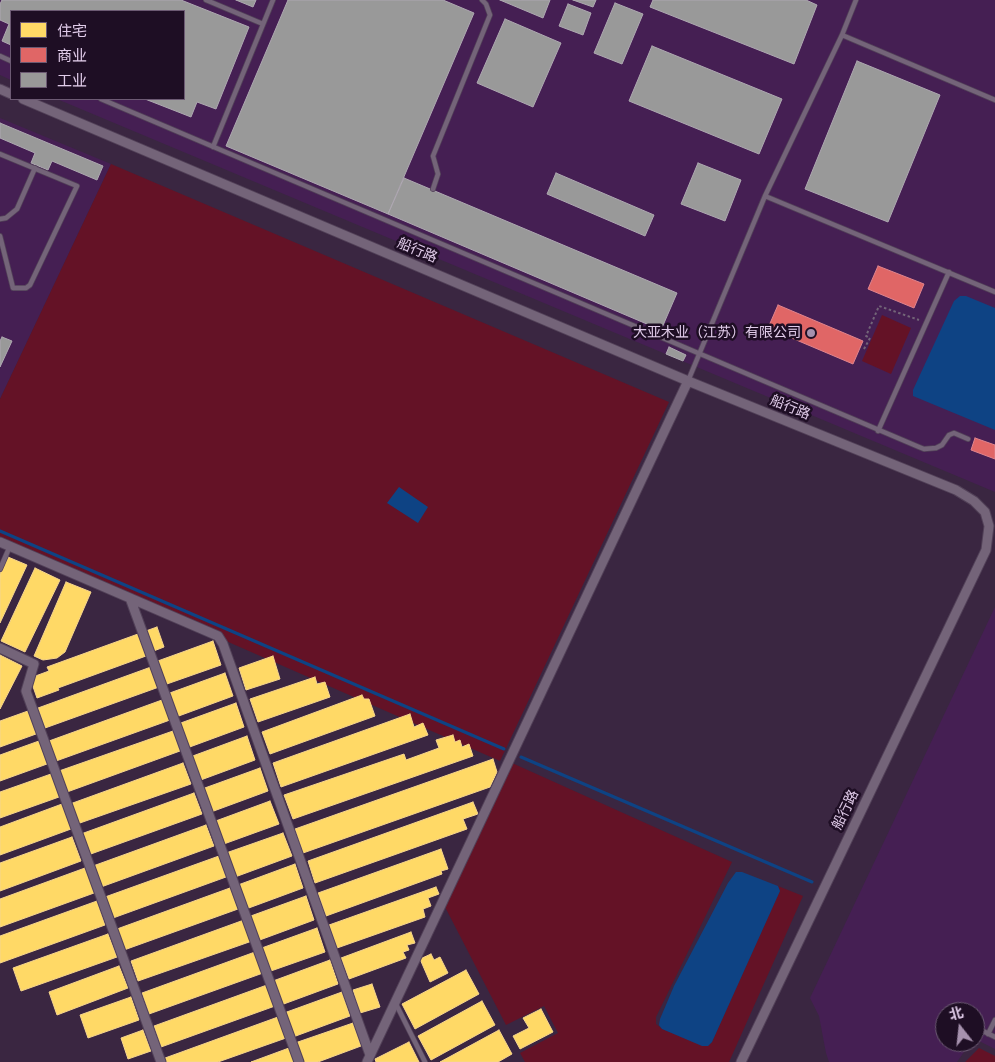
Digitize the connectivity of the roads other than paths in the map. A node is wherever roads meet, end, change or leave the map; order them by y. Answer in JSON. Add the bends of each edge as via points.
{"nodes":[{"id":1,"x":206,"y":0,"type":"edge"},
{"id":2,"x":273,"y":0,"type":"edge"},
{"id":3,"x":482,"y":0,"type":"edge"},
{"id":4,"x":856,"y":0,"type":"edge"},
{"id":5,"x":263,"y":24,"type":"junction"},
{"id":6,"x":842,"y":35,"type":"junction"},
{"id":7,"x":25,"y":100,"type":"edge"},
{"id":8,"x":103,"y":100,"type":"edge"},
{"id":9,"x":995,"y":100,"type":"edge"},
{"id":10,"x":213,"y":147,"type":"junction"},
{"id":11,"x":0,"y":154,"type":"edge"},
{"id":12,"x":35,"y":168,"type":"junction"},
{"id":13,"x":433,"y":189,"type":"dead end"},
{"id":14,"x":765,"y":196,"type":"junction"},
{"id":15,"x":0,"y":219,"type":"edge"},
{"id":16,"x":0,"y":236,"type":"edge"},
{"id":17,"x":949,"y":272,"type":"junction"},
{"id":18,"x":995,"y":292,"type":"edge"},
{"id":19,"x":699,"y":354,"type":"junction"},
{"id":20,"x":688,"y":380,"type":"junction"},
{"id":21,"x":878,"y":431,"type":"junction"},
{"id":22,"x":968,"y":439,"type":"dead end"},
{"id":23,"x":0,"y":542,"type":"edge"},
{"id":24,"x":10,"y":546,"type":"junction"},
{"id":25,"x":0,"y":569,"type":"edge"},
{"id":26,"x":130,"y":598,"type":"junction"},
{"id":27,"x":0,"y":648,"type":"edge"},
{"id":28,"x":395,"y":1002,"type":"junction"},
{"id":29,"x":995,"y":1020,"type":"edge"},
{"id":30,"x":985,"y":1032,"type":"edge"},
{"id":31,"x":988,"y":1034,"type":"junction"},
{"id":32,"x":995,"y":1037,"type":"edge"},
{"id":33,"x":369,"y":1059,"type":"edge"},
{"id":34,"x":161,"y":1062,"type":"edge"},
{"id":35,"x":299,"y":1062,"type":"edge"},
{"id":36,"x":426,"y":1062,"type":"edge"},
{"id":37,"x":742,"y":1062,"type":"edge"}],
"edges":[{"from":1,"to":5,"type":"lane"},
{"from":2,"to":5,"type":"lane"},
{"from":3,"to":13,"type":"lane","via":[[490,15],[433,156],[438,174]]},
{"from":4,"to":6,"type":"lane"},
{"from":5,"to":10,"type":"lane"},
{"from":6,"to":9,"type":"lane"},
{"from":6,"to":14,"type":"lane"},
{"from":7,"to":20,"type":"street","name":"船行路"},
{"from":8,"to":10,"type":"lane"},
{"from":10,"to":19,"type":"lane"},
{"from":11,"to":12,"type":"lane"},
{"from":12,"to":15,"type":"lane","via":[[17,209]]},
{"from":12,"to":16,"type":"lane","via":[[77,186],[26,288],[13,288]]},
{"from":14,"to":17,"type":"lane"},
{"from":14,"to":19,"type":"lane"},
{"from":17,"to":18,"type":"lane"},
{"from":17,"to":21,"type":"lane"},
{"from":19,"to":20,"type":"lane"},
{"from":19,"to":21,"type":"lane"},
{"from":20,"to":28,"type":"street"},
{"from":20,"to":37,"type":"street","name":"船行路","via":[[956,490],[985,512],[989,526],[986,550]]},
{"from":21,"to":22,"type":"lane","via":[[924,449],[942,445],[954,433]]},
{"from":23,"to":24,"type":"street"},
{"from":24,"to":25,"type":"lane"},
{"from":24,"to":26,"type":"street"},
{"from":26,"to":33,"type":"street","via":[[218,636],[223,644]]},
{"from":26,"to":35,"type":"street"},
{"from":27,"to":34,"type":"street","via":[[34,664],[26,691]]},
{"from":28,"to":33,"type":"street"},
{"from":28,"to":36,"type":"lane"},
{"from":29,"to":31,"type":"lane"},
{"from":30,"to":31,"type":"lane"},
{"from":31,"to":32,"type":"lane"}]}
